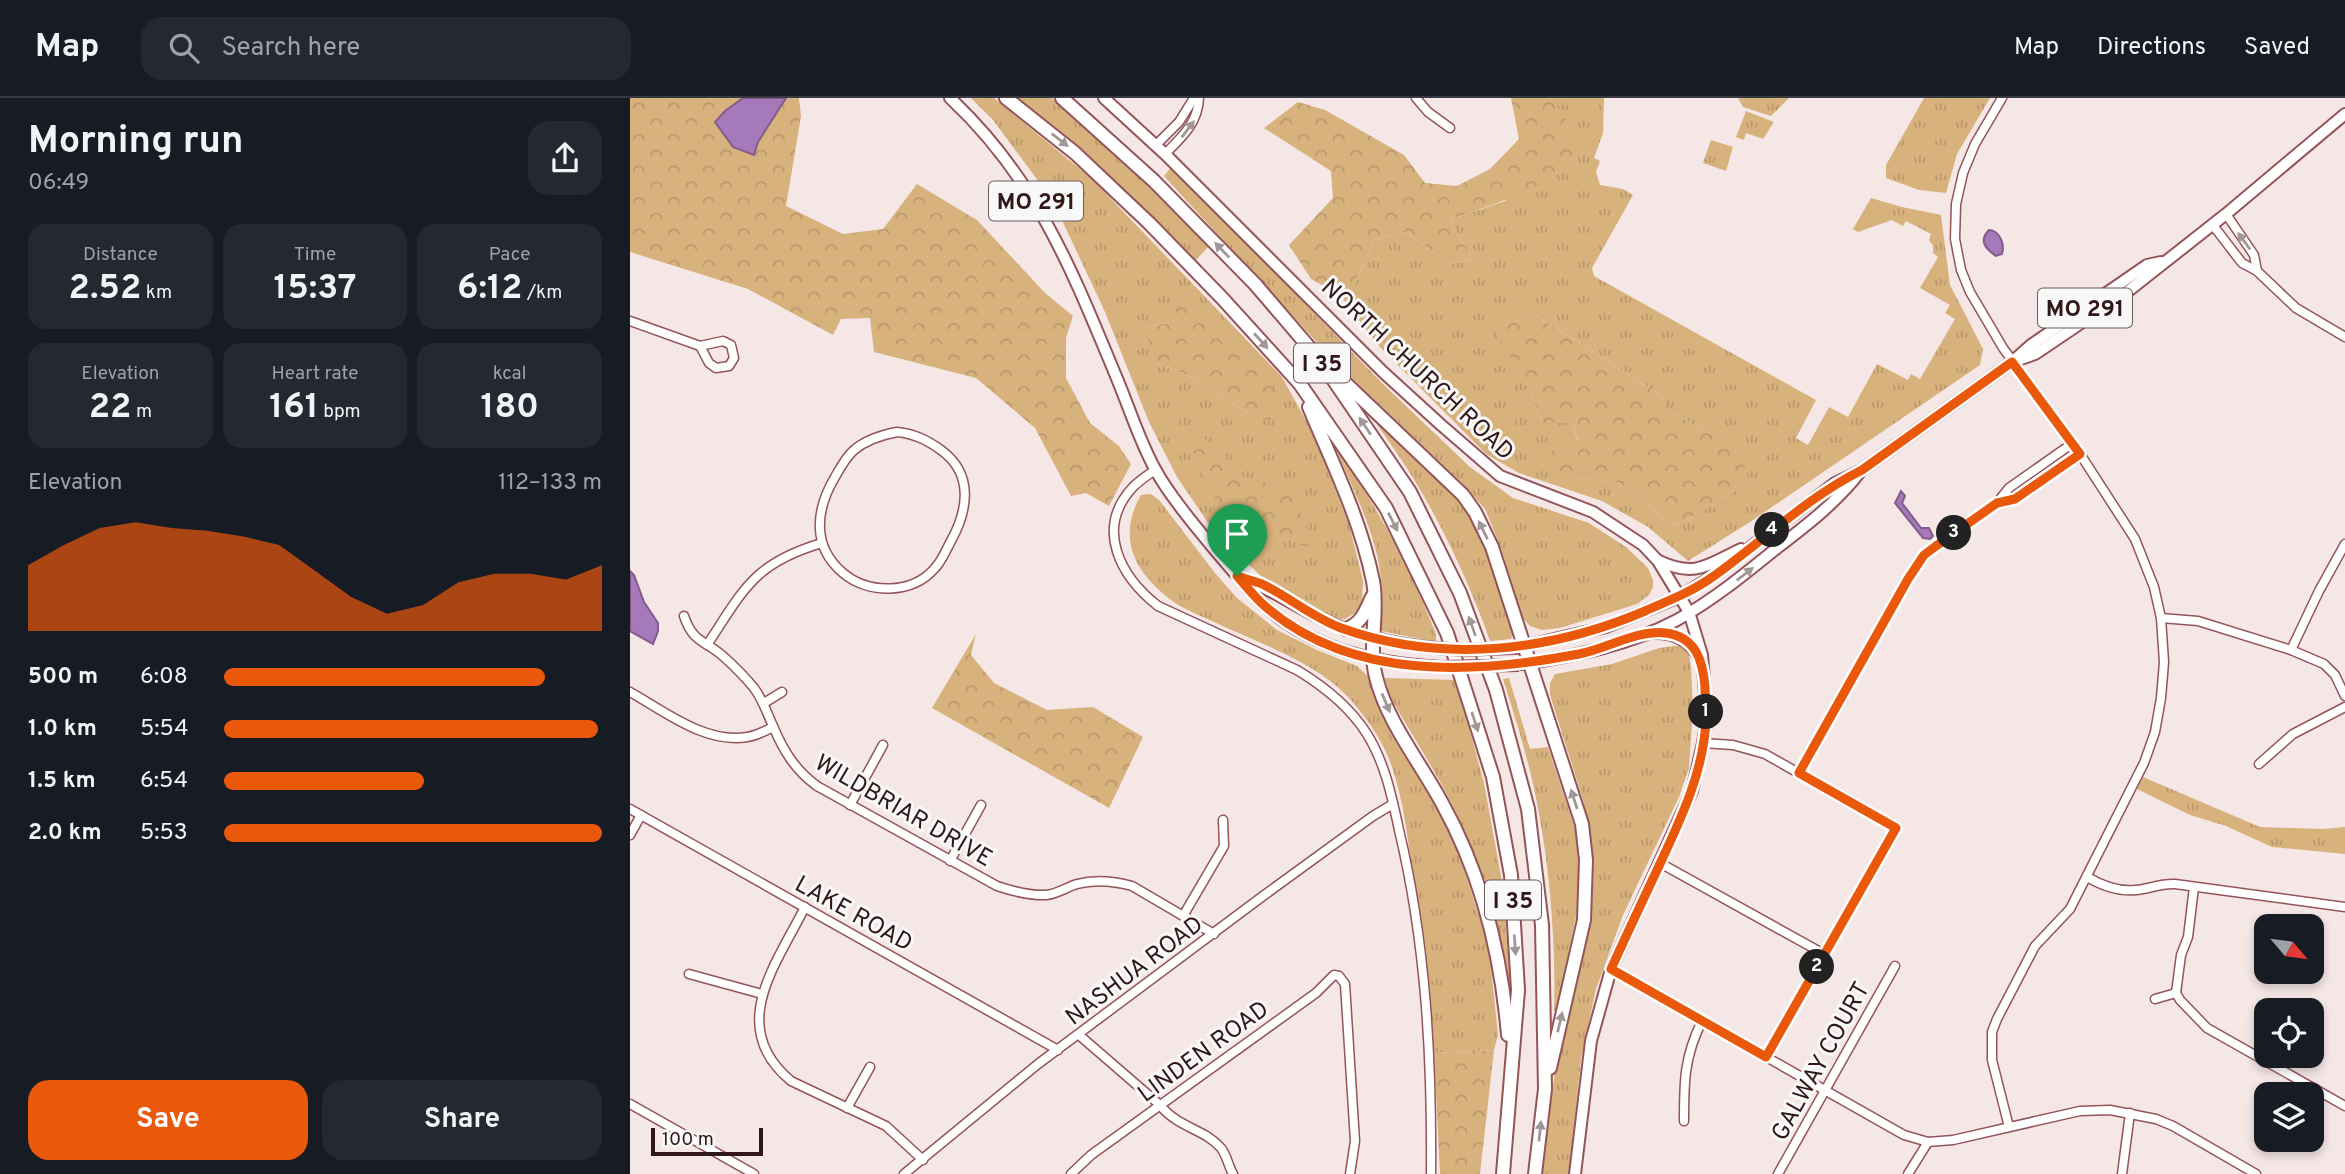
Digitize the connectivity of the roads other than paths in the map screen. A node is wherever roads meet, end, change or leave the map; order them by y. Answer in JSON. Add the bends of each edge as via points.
{"nodes":[{"id":1,"x":950,"y":98,"type":"edge"},
{"id":2,"x":1006,"y":98,"type":"edge"},
{"id":3,"x":1062,"y":98,"type":"edge"},
{"id":4,"x":1104,"y":98,"type":"edge"},
{"id":5,"x":1194,"y":98,"type":"edge"},
{"id":6,"x":1199,"y":98,"type":"edge"},
{"id":7,"x":1416,"y":98,"type":"edge"},
{"id":8,"x":2002,"y":98,"type":"edge"},
{"id":9,"x":2345,"y":114,"type":"edge"},
{"id":10,"x":1450,"y":128,"type":"dead end"},
{"id":11,"x":1156,"y":145,"type":"junction"},
{"id":12,"x":1165,"y":154,"type":"junction"},
{"id":13,"x":2226,"y":214,"type":"junction"},
{"id":14,"x":2212,"y":224,"type":"junction"},
{"id":15,"x":2257,"y":271,"type":"junction"},
{"id":16,"x":630,"y":321,"type":"edge"},
{"id":17,"x":2345,"y":337,"type":"edge"},
{"id":18,"x":699,"y":346,"type":"dead end"},
{"id":19,"x":1320,"y":360,"type":"junction"},
{"id":20,"x":2012,"y":362,"type":"junction"},
{"id":21,"x":1300,"y":384,"type":"junction"},
{"id":22,"x":2073,"y":443,"type":"junction"},
{"id":23,"x":2080,"y":454,"type":"junction"},
{"id":24,"x":1155,"y":470,"type":"junction"},
{"id":25,"x":1862,"y":470,"type":"junction"},
{"id":26,"x":1997,"y":503,"type":"junction"},
{"id":27,"x":1756,"y":542,"type":"junction"},
{"id":28,"x":822,"y":543,"type":"junction"},
{"id":29,"x":2345,"y":544,"type":"edge"},
{"id":30,"x":1658,"y":561,"type":"junction"},
{"id":31,"x":1237,"y":576,"type":"junction"},
{"id":32,"x":1374,"y":593,"type":"junction"},
{"id":33,"x":1679,"y":597,"type":"junction"},
{"id":34,"x":1689,"y":612,"type":"junction"},
{"id":35,"x":684,"y":616,"type":"dead end"},
{"id":36,"x":2161,"y":618,"type":"junction"},
{"id":37,"x":1346,"y":629,"type":"junction"},
{"id":38,"x":1646,"y":634,"type":"junction"},
{"id":39,"x":1374,"y":637,"type":"junction"},
{"id":40,"x":707,"y":645,"type":"junction"},
{"id":41,"x":1518,"y":648,"type":"junction"},
{"id":42,"x":2291,"y":650,"type":"junction"},
{"id":43,"x":1374,"y":659,"type":"junction"},
{"id":44,"x":1524,"y":664,"type":"junction"},
{"id":45,"x":1703,"y":666,"type":"junction"},
{"id":46,"x":630,"y":692,"type":"edge"},
{"id":47,"x":782,"y":692,"type":"dead end"},
{"id":48,"x":2345,"y":696,"type":"edge"},
{"id":49,"x":764,"y":703,"type":"junction"},
{"id":50,"x":2345,"y":707,"type":"edge"},
{"id":51,"x":773,"y":727,"type":"junction"},
{"id":52,"x":1703,"y":743,"type":"junction"},
{"id":53,"x":883,"y":745,"type":"dead end"},
{"id":54,"x":2259,"y":764,"type":"dead end"},
{"id":55,"x":1799,"y":773,"type":"junction"},
{"id":56,"x":1393,"y":804,"type":"junction"},
{"id":57,"x":850,"y":805,"type":"junction"},
{"id":58,"x":981,"y":805,"type":"dead end"},
{"id":59,"x":630,"y":809,"type":"edge"},
{"id":60,"x":641,"y":815,"type":"junction"},
{"id":61,"x":1223,"y":820,"type":"dead end"},
{"id":62,"x":630,"y":835,"type":"edge"},
{"id":63,"x":950,"y":861,"type":"junction"},
{"id":64,"x":1660,"y":863,"type":"junction"},
{"id":65,"x":2087,"y":877,"type":"junction"},
{"id":66,"x":2194,"y":887,"type":"junction"},
{"id":67,"x":2345,"y":906,"type":"edge"},
{"id":68,"x":805,"y":907,"type":"junction"},
{"id":69,"x":1183,"y":916,"type":"junction"},
{"id":70,"x":1214,"y":934,"type":"junction"},
{"id":71,"x":1824,"y":954,"type":"junction"},
{"id":72,"x":1895,"y":966,"type":"dead end"},
{"id":73,"x":1611,"y":969,"type":"junction"},
{"id":74,"x":689,"y":974,"type":"dead end"},
{"id":75,"x":2176,"y":993,"type":"junction"},
{"id":76,"x":762,"y":994,"type":"junction"},
{"id":77,"x":2155,"y":999,"type":"dead end"},
{"id":78,"x":1702,"y":1021,"type":"junction"},
{"id":79,"x":1079,"y":1035,"type":"junction"},
{"id":80,"x":1058,"y":1050,"type":"junction"},
{"id":81,"x":2254,"y":1050,"type":"edge"},
{"id":82,"x":1766,"y":1057,"type":"junction"},
{"id":83,"x":870,"y":1068,"type":"dead end"},
{"id":84,"x":2288,"y":1068,"type":"edge"},
{"id":85,"x":1511,"y":1070,"type":"junction"},
{"id":86,"x":1545,"y":1088,"type":"junction"},
{"id":87,"x":1826,"y":1091,"type":"junction"},
{"id":88,"x":630,"y":1104,"type":"edge"},
{"id":89,"x":1160,"y":1105,"type":"junction"},
{"id":90,"x":2345,"y":1105,"type":"edge"},
{"id":91,"x":847,"y":1108,"type":"junction"},
{"id":92,"x":2130,"y":1113,"type":"junction"},
{"id":93,"x":1684,"y":1121,"type":"dead end"},
{"id":94,"x":2009,"y":1127,"type":"junction"},
{"id":95,"x":1928,"y":1142,"type":"junction"},
{"id":96,"x":923,"y":1160,"type":"junction"},
{"id":97,"x":754,"y":1174,"type":"edge"},
{"id":98,"x":904,"y":1174,"type":"edge"},
{"id":99,"x":1071,"y":1174,"type":"edge"},
{"id":100,"x":1233,"y":1174,"type":"edge"},
{"id":101,"x":1350,"y":1174,"type":"edge"},
{"id":102,"x":1431,"y":1174,"type":"edge"},
{"id":103,"x":1503,"y":1174,"type":"edge"},
{"id":104,"x":1535,"y":1174,"type":"edge"},
{"id":105,"x":1575,"y":1174,"type":"edge"},
{"id":106,"x":1779,"y":1174,"type":"edge"},
{"id":107,"x":1908,"y":1174,"type":"edge"},
{"id":108,"x":2122,"y":1174,"type":"edge"},
{"id":109,"x":2256,"y":1174,"type":"edge"}],
"edges":[{"from":1,"to":24,"type":"main road","number":"MO 291","via":[[1006,158],[1047,221]]},
{"from":2,"to":21,"type":"highway","number":"I 35","one_way":true,"via":[[1075,153],[1149,223]]},
{"from":19,"to":3,"type":"highway","number":"I 35","one_way":true,"via":[[1255,284],[1154,181]]},
{"from":4,"to":11,"type":"main road","name":"NORTH CHURCH ROAD"},
{"from":5,"to":11,"type":"street"},
{"from":12,"to":6,"type":"street","one_way":true,"via":[[1192,124]]},
{"from":7,"to":10,"type":"street"},
{"from":8,"to":20,"type":"street","via":[[1963,173],[1955,239],[1970,292]]},
{"from":9,"to":13,"type":"main road","number":"MO 291"},
{"from":11,"to":12,"type":"main road","name":"NORTH CHURCH ROAD"},
{"from":12,"to":30,"type":"main road","name":"NORTH CHURCH ROAD","via":[[1383,372],[1500,476],[1593,512],[1643,545]]},
{"from":13,"to":14,"type":"main road","number":"MO 291"},
{"from":15,"to":13,"type":"street","one_way":true,"via":[[2254,255]]},
{"from":14,"to":15,"type":"street","via":[[2242,263]]},
{"from":14,"to":20,"type":"main road","number":"MO 291","via":[[2127,292],[2035,354]]},
{"from":15,"to":17,"type":"street","via":[[2296,308]]},
{"from":16,"to":18,"type":"street"},
{"from":41,"to":19,"type":"highway","one_way":true,"via":[[1492,547],[1475,512],[1439,471]]},
{"from":86,"to":19,"type":"highway","number":"I 35","one_way":true,"via":[[1542,925],[1528,809],[1496,690],[1460,593],[1410,492]]},
{"from":20,"to":22,"type":"street"},
{"from":20,"to":25,"type":"main road","number":"MO 291"},
{"from":21,"to":32,"type":"highway","via":[[1352,509]]},
{"from":21,"to":85,"type":"highway","number":"I 35","one_way":true,"via":[[1386,508],[1438,613],[1493,777],[1511,875],[1518,990]]},
{"from":22,"to":23,"type":"street"},
{"from":22,"to":26,"type":"street","via":[[2009,488]]},
{"from":23,"to":26,"type":"street","via":[[2015,499]]},
{"from":23,"to":36,"type":"street","via":[[2138,546]]},
{"from":24,"to":31,"type":"main road","number":"MO 291"},
{"from":24,"to":56,"type":"street","via":[[1125,497],[1115,521],[1122,568],[1158,606],[1297,670],[1332,694],[1368,736]]},
{"from":25,"to":27,"type":"main road","number":"MO 291","via":[[1835,483]]},
{"from":34,"to":25,"type":"main road","number":"MO 291","one_way":true,"via":[[1788,540],[1842,495]]},
{"from":26,"to":55,"type":"street","via":[[1915,566]]},
{"from":27,"to":30,"type":"main road","via":[[1691,570]]},
{"from":27,"to":33,"type":"main road","number":"MO 291"},
{"from":28,"to":28,"type":"street","via":[[846,576],[876,588],[897,589],[928,575],[962,517],[965,496],[956,466],[949,456],[912,434],[886,434],[868,441],[851,452],[825,496],[818,531]]},
{"from":28,"to":40,"type":"street","via":[[773,562],[749,583]]},
{"from":29,"to":42,"type":"street"},
{"from":30,"to":33,"type":"main road","name":"NORTH CHURCH ROAD"},
{"from":31,"to":37,"type":"main road","number":"MO 291"},
{"from":31,"to":43,"type":"main road","number":"MO 291","via":[[1266,607],[1299,630]]},
{"from":32,"to":37,"type":"highway","via":[[1357,625]]},
{"from":32,"to":39,"type":"highway"},
{"from":33,"to":34,"type":"main road","name":"NORTH CHURCH ROAD"},
{"from":33,"to":41,"type":"main road","number":"MO 291","via":[[1606,627]]},
{"from":34,"to":38,"type":"main road","number":"MO 291"},
{"from":34,"to":45,"type":"main road","name":"NORTH CHURCH ROAD"},
{"from":35,"to":40,"type":"street","name":"WILDBRIAR DRIVE","via":[[689,630]]},
{"from":36,"to":42,"type":"street","via":[[2198,621]]},
{"from":36,"to":65,"type":"street","via":[[2164,662],[2155,732]]},
{"from":37,"to":39,"type":"main road","number":"MO 291"},
{"from":38,"to":44,"type":"main road","number":"MO 291","via":[[1592,651]]},
{"from":38,"to":45,"type":"main road","via":[[1664,632],[1684,639]]},
{"from":39,"to":41,"type":"main road","number":"MO 291","bridge":true,"via":[[1435,648]]},
{"from":39,"to":43,"type":"highway"},
{"from":40,"to":49,"type":"street","name":"WILDBRIAR DRIVE","via":[[723,655]]},
{"from":41,"to":44,"type":"highway"},
{"from":42,"to":48,"type":"street","via":[[2324,664]]},
{"from":43,"to":44,"type":"main road","number":"MO 291","bridge":true,"via":[[1441,667]]},
{"from":43,"to":85,"type":"highway","one_way":true,"via":[[1384,701],[1452,822],[1477,878],[1505,996]]},
{"from":86,"to":44,"type":"highway","one_way":true,"via":[[1584,920],[1586,860],[1582,824]]},
{"from":45,"to":52,"type":"main road","name":"NORTH CHURCH ROAD","via":[[1707,718]]},
{"from":46,"to":51,"type":"street","via":[[714,734],[739,738]]},
{"from":47,"to":49,"type":"street"},
{"from":49,"to":51,"type":"street","name":"WILDBRIAR DRIVE"},
{"from":50,"to":54,"type":"street","via":[[2293,734]]},
{"from":51,"to":57,"type":"street","name":"WILDBRIAR DRIVE","via":[[801,773]]},
{"from":52,"to":55,"type":"street","via":[[1752,749]]},
{"from":52,"to":64,"type":"main road","name":"NORTH CHURCH ROAD","via":[[1692,791]]},
{"from":53,"to":57,"type":"street"},
{"from":55,"to":71,"type":"street","via":[[1896,828]]},
{"from":56,"to":70,"type":"street","name":"NASHUA ROAD"},
{"from":56,"to":102,"type":"street","via":[[1414,897],[1422,960],[1432,1095]]},
{"from":57,"to":63,"type":"street","name":"WILDBRIAR DRIVE"},
{"from":58,"to":63,"type":"street"},
{"from":59,"to":60,"type":"street","name":"LAKE ROAD"},
{"from":60,"to":62,"type":"street"},
{"from":60,"to":68,"type":"street","name":"LAKE ROAD"},
{"from":61,"to":69,"type":"street","via":[[1224,846]]},
{"from":63,"to":69,"type":"street","name":"WILDBRIAR DRIVE","via":[[997,886],[1025,893],[1049,895],[1096,881],[1123,883]]},
{"from":64,"to":71,"type":"street"},
{"from":64,"to":73,"type":"main road","name":"NORTH CHURCH ROAD"},
{"from":65,"to":66,"type":"street","via":[[2102,886],[2133,891],[2164,884]]},
{"from":65,"to":94,"type":"street","via":[[2070,909],[2035,946],[1992,1032],[1994,1074]]},
{"from":66,"to":67,"type":"street"},
{"from":66,"to":75,"type":"street"},
{"from":68,"to":76,"type":"street"},
{"from":68,"to":80,"type":"street","name":"LAKE ROAD"},
{"from":69,"to":70,"type":"street","name":"WILDBRIAR DRIVE"},
{"from":70,"to":79,"type":"street","name":"NASHUA ROAD"},
{"from":71,"to":82,"type":"street"},
{"from":72,"to":87,"type":"street","name":"GALWAY COURT"},
{"from":73,"to":78,"type":"street"},
{"from":73,"to":105,"type":"main road","name":"NORTH CHURCH ROAD","via":[[1591,1041]]},
{"from":74,"to":76,"type":"street"},
{"from":75,"to":77,"type":"street"},
{"from":75,"to":81,"type":"street","via":[[2207,1028]]},
{"from":76,"to":91,"type":"street","via":[[758,1023],[771,1060],[801,1087]]},
{"from":78,"to":82,"type":"street"},
{"from":78,"to":93,"type":"street","via":[[1684,1072]]},
{"from":79,"to":80,"type":"street","name":"NASHUA ROAD"},
{"from":79,"to":89,"type":"street"},
{"from":80,"to":96,"type":"street","name":"NASHUA ROAD"},
{"from":82,"to":87,"type":"street"},
{"from":83,"to":91,"type":"street"},
{"from":84,"to":90,"type":"street"},
{"from":85,"to":103,"type":"highway","number":"I 35"},
{"from":104,"to":86,"type":"highway","number":"I 35","one_way":true},
{"from":87,"to":95,"type":"street","via":[[1891,1129]]},
{"from":87,"to":106,"type":"street","name":"GALWAY COURT"},
{"from":88,"to":97,"type":"street"},
{"from":89,"to":99,"type":"street","name":"LINDEN ROAD"},
{"from":89,"to":100,"type":"street","via":[[1169,1117],[1218,1144]]},
{"from":89,"to":101,"type":"street","name":"LINDEN ROAD","via":[[1316,993],[1334,975],[1345,984],[1355,1141]]},
{"from":91,"to":96,"type":"street","via":[[886,1126]]},
{"from":92,"to":94,"type":"street","via":[[2080,1111]]},
{"from":92,"to":108,"type":"street"},
{"from":92,"to":109,"type":"street","via":[[2173,1126]]},
{"from":94,"to":95,"type":"street"},
{"from":95,"to":107,"type":"street"},
{"from":96,"to":98,"type":"street","name":"NASHUA ROAD"}]}
